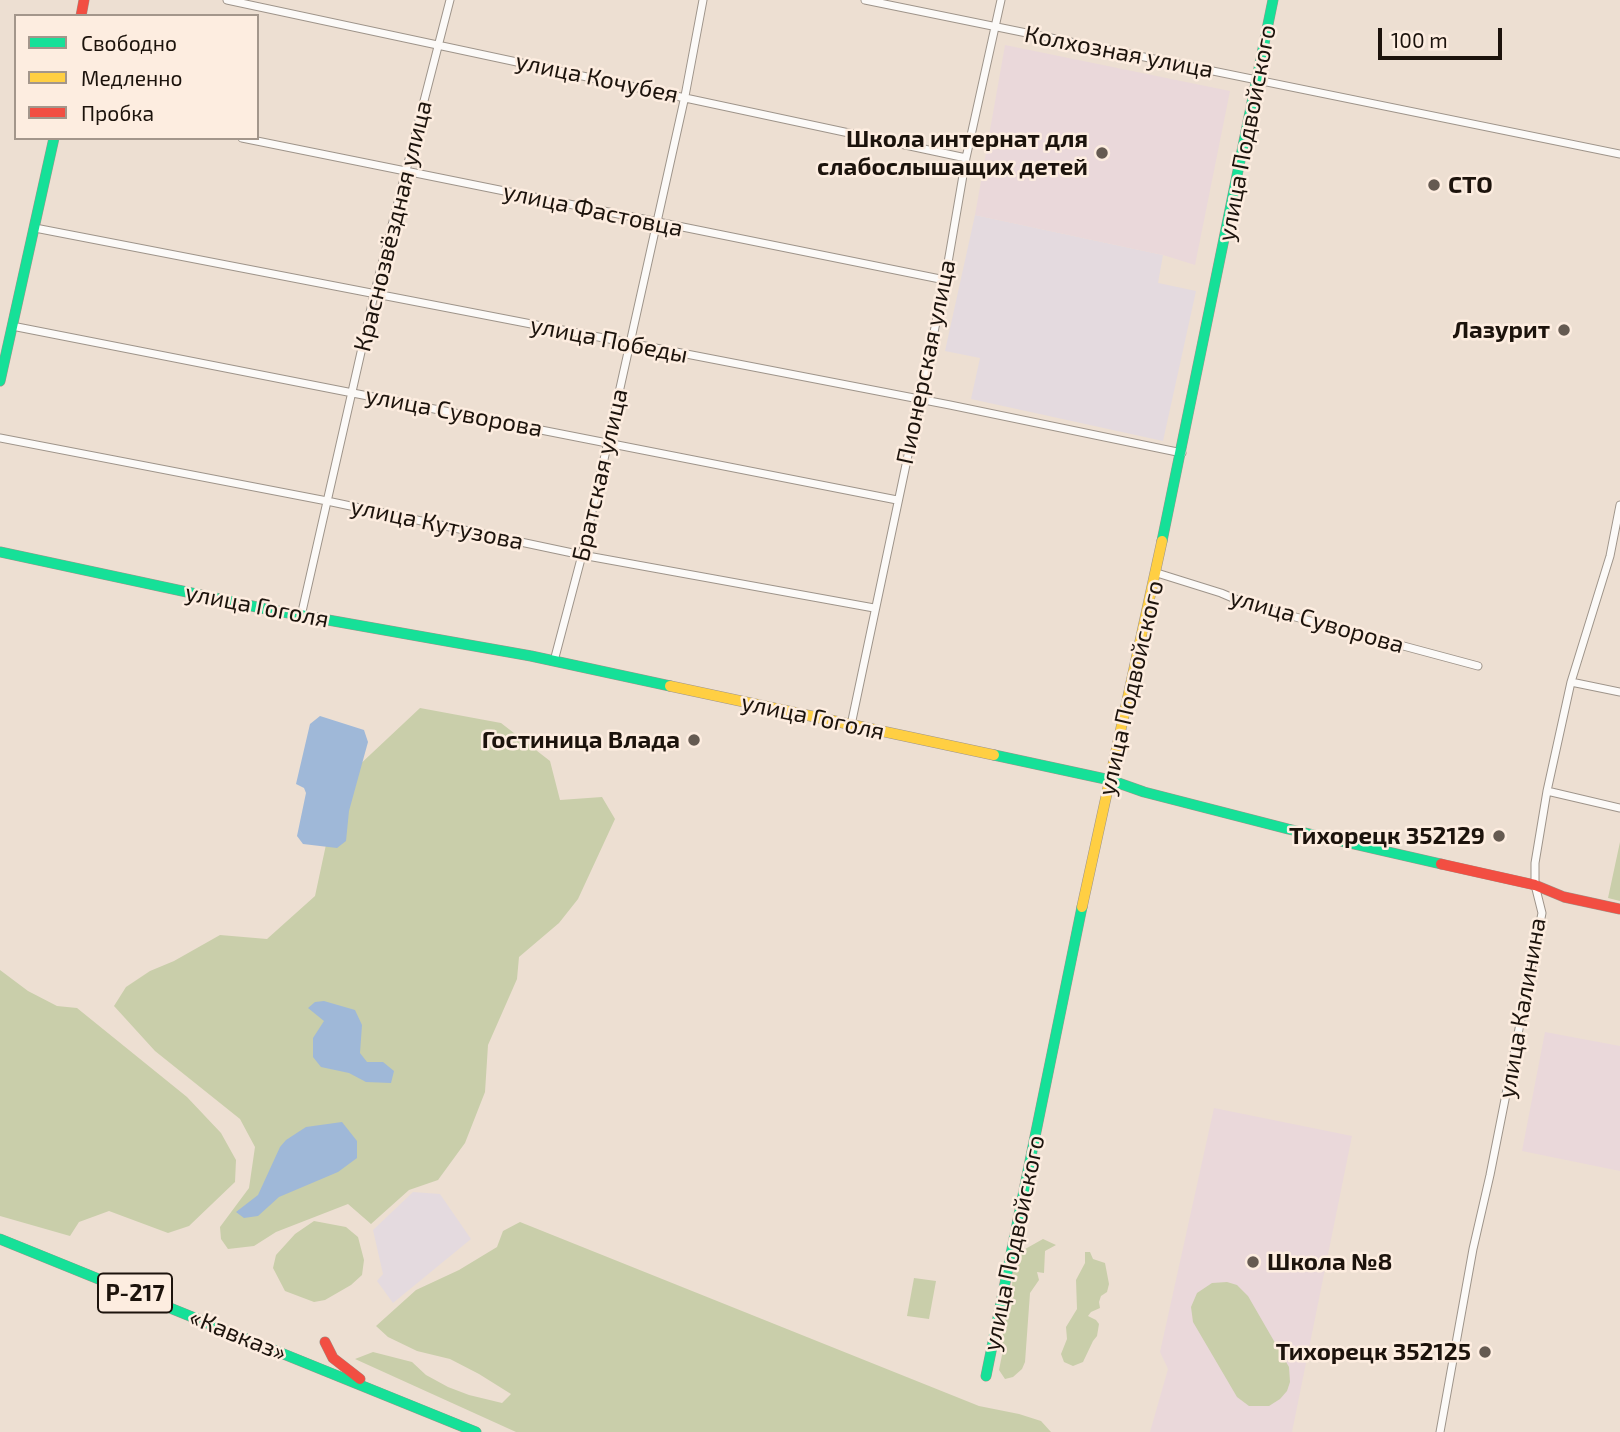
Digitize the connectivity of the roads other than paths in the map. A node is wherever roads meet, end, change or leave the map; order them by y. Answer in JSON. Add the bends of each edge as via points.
{"nodes":[{"id":1,"x":227,"y":0,"type":"edge"},
{"id":2,"x":450,"y":0,"type":"edge"},
{"id":3,"x":703,"y":0,"type":"edge"},
{"id":4,"x":865,"y":0,"type":"edge"},
{"id":5,"x":1001,"y":0,"type":"edge"},
{"id":6,"x":1273,"y":0,"type":"edge"},
{"id":7,"x":996,"y":27,"type":"junction"},
{"id":8,"x":437,"y":45,"type":"junction"},
{"id":9,"x":1258,"y":80,"type":"junction"},
{"id":10,"x":685,"y":96,"type":"junction"},
{"id":11,"x":54,"y":140,"type":"edge"},
{"id":12,"x":252,"y":140,"type":"edge"},
{"id":13,"x":1620,"y":154,"type":"edge"},
{"id":14,"x":966,"y":158,"type":"junction"},
{"id":15,"x":405,"y":170,"type":"junction"},
{"id":16,"x":656,"y":223,"type":"junction"},
{"id":17,"x":35,"y":228,"type":"junction"},
{"id":18,"x":945,"y":280,"type":"junction"},
{"id":19,"x":374,"y":295,"type":"junction"},
{"id":20,"x":12,"y":326,"type":"junction"},
{"id":21,"x":629,"y":344,"type":"junction"},
{"id":22,"x":0,"y":382,"type":"edge"},
{"id":23,"x":352,"y":392,"type":"junction"},
{"id":24,"x":918,"y":400,"type":"junction"},
{"id":25,"x":0,"y":438,"type":"edge"},
{"id":26,"x":608,"y":442,"type":"junction"},
{"id":27,"x":1182,"y":453,"type":"junction"},
{"id":28,"x":897,"y":500,"type":"junction"},
{"id":29,"x":327,"y":501,"type":"junction"},
{"id":30,"x":1620,"y":505,"type":"edge"},
{"id":31,"x":0,"y":552,"type":"edge"},
{"id":32,"x":582,"y":555,"type":"junction"},
{"id":33,"x":1610,"y":556,"type":"junction"},
{"id":34,"x":1620,"y":558,"type":"edge"},
{"id":35,"x":1157,"y":573,"type":"junction"},
{"id":36,"x":874,"y":608,"type":"junction"},
{"id":37,"x":301,"y":615,"type":"junction"},
{"id":38,"x":554,"y":661,"type":"junction"},
{"id":39,"x":1478,"y":666,"type":"dead end"},
{"id":40,"x":1572,"y":682,"type":"junction"},
{"id":41,"x":1620,"y":692,"type":"edge"},
{"id":42,"x":851,"y":725,"type":"junction"},
{"id":43,"x":1110,"y":780,"type":"junction"},
{"id":44,"x":1547,"y":791,"type":"junction"},
{"id":45,"x":1620,"y":808,"type":"edge"},
{"id":46,"x":1535,"y":885,"type":"junction"},
{"id":47,"x":1620,"y":909,"type":"edge"},
{"id":48,"x":0,"y":1239,"type":"edge"},
{"id":49,"x":325,"y":1342,"type":"dead end"},
{"id":50,"x":986,"y":1376,"type":"dead end"},
{"id":51,"x":374,"y":1390,"type":"junction"},
{"id":52,"x":476,"y":1432,"type":"edge"},
{"id":53,"x":1440,"y":1432,"type":"edge"}],
"edges":[{"from":1,"to":8,"type":"street","name":"улица Кочубея"},
{"from":2,"to":8,"type":"street","name":"Краснозвёздная улица"},
{"from":3,"to":10,"type":"street","name":"Братская улица"},
{"from":4,"to":7,"type":"street","name":"Колхозная улица"},
{"from":5,"to":7,"type":"street","name":"Пионерская улица"},
{"from":6,"to":9,"type":"main road","name":"улица Подвойского"},
{"from":7,"to":9,"type":"street","name":"Колхозная улица"},
{"from":7,"to":14,"type":"street","name":"Пионерская улица"},
{"from":8,"to":10,"type":"street","name":"улица Кочубея"},
{"from":8,"to":15,"type":"street","name":"Краснозвёздная улица"},
{"from":9,"to":13,"type":"street","name":"Колхозная улица"},
{"from":9,"to":27,"type":"main road","name":"улица Подвойского"},
{"from":10,"to":14,"type":"street","name":"улица Кочубея"},
{"from":10,"to":16,"type":"street","name":"Братская улица"},
{"from":11,"to":17,"type":"main road"},
{"from":12,"to":15,"type":"street","name":"улица Фастовца"},
{"from":14,"to":18,"type":"street","name":"Пионерская улица"},
{"from":15,"to":16,"type":"street","name":"улица Фастовца"},
{"from":15,"to":19,"type":"street","name":"Краснозвёздная улица"},
{"from":16,"to":18,"type":"street","name":"улица Фастовца"},
{"from":16,"to":21,"type":"street","name":"Братская улица"},
{"from":17,"to":19,"type":"street","name":"улица Победы"},
{"from":17,"to":20,"type":"main road"},
{"from":18,"to":24,"type":"street","name":"Пионерская улица"},
{"from":19,"to":21,"type":"street","name":"улица Победы"},
{"from":19,"to":23,"type":"street","name":"Краснозвёздная улица"},
{"from":20,"to":22,"type":"main road"},
{"from":20,"to":23,"type":"street","name":"улица Суворова"},
{"from":21,"to":24,"type":"street","name":"улица Победы"},
{"from":21,"to":26,"type":"street","name":"Братская улица"},
{"from":23,"to":26,"type":"street","name":"улица Суворова"},
{"from":23,"to":29,"type":"street","name":"Краснозвёздная улица"},
{"from":24,"to":27,"type":"street","name":"улица Победы"},
{"from":24,"to":28,"type":"street","name":"Пионерская улица"},
{"from":25,"to":29,"type":"street","name":"улица Кутузова"},
{"from":26,"to":28,"type":"street","name":"улица Суворова"},
{"from":26,"to":32,"type":"street","name":"Братская улица"},
{"from":27,"to":35,"type":"main road","name":"улица Подвойского"},
{"from":28,"to":36,"type":"street","name":"Пионерская улица"},
{"from":29,"to":32,"type":"street","name":"улица Кутузова"},
{"from":29,"to":37,"type":"street","name":"Краснозвёздная улица"},
{"from":30,"to":33,"type":"street","name":"улица Калинина"},
{"from":31,"to":37,"type":"main road","name":"улица Гоголя"},
{"from":32,"to":36,"type":"street","name":"улица Кутузова"},
{"from":32,"to":38,"type":"street","name":"Братская улица"},
{"from":33,"to":34,"type":"street"},
{"from":33,"to":40,"type":"street","name":"улица Калинина"},
{"from":35,"to":39,"type":"street","name":"улица Суворова","via":[[1247,604]]},
{"from":35,"to":43,"type":"main road","name":"улица Подвойского"},
{"from":36,"to":42,"type":"street","name":"Пионерская улица"},
{"from":37,"to":38,"type":"main road","name":"улица Гоголя"},
{"from":38,"to":42,"type":"main road","name":"улица Гоголя"},
{"from":40,"to":41,"type":"street"},
{"from":40,"to":44,"type":"street","name":"улица Калинина"},
{"from":42,"to":43,"type":"main road","name":"улица Гоголя"},
{"from":43,"to":46,"type":"main road","name":"улица Гоголя","via":[[1288,829]]},
{"from":43,"to":50,"type":"main road","name":"улица Подвойского"},
{"from":44,"to":45,"type":"street"},
{"from":44,"to":46,"type":"street","name":"улица Калинина"},
{"from":46,"to":47,"type":"main road","name":"улица Гоголя","via":[[1564,897]]},
{"from":46,"to":53,"type":"street","name":"улица Калинина","via":[[1542,913]]},
{"from":48,"to":51,"type":"main road","name":"«Кавказ»","number":"Р-217"},
{"from":49,"to":51,"type":"main road","via":[[334,1358]]},
{"from":51,"to":52,"type":"main road","name":"«Кавказ»","number":"Р-217"}]}
